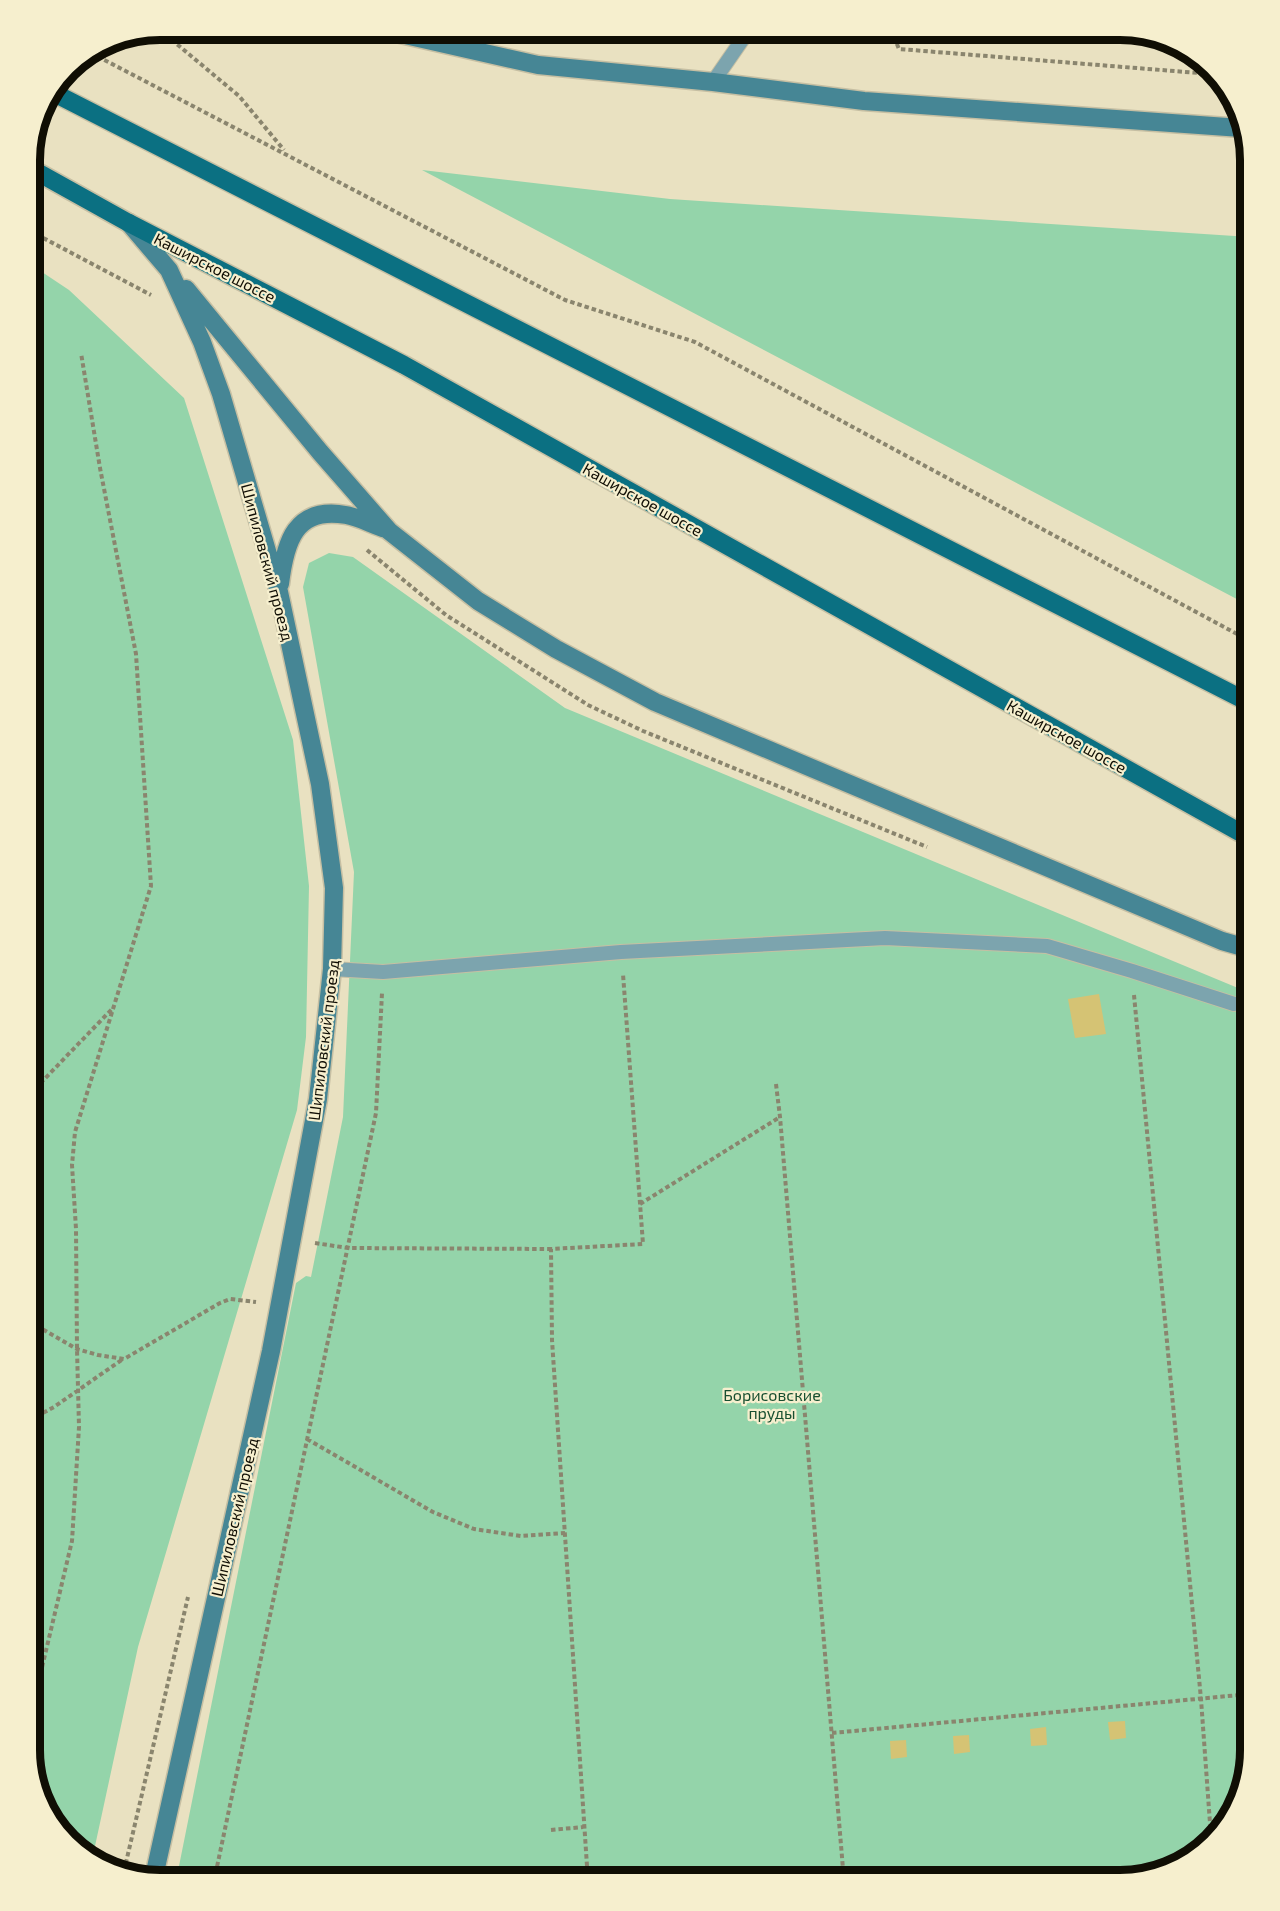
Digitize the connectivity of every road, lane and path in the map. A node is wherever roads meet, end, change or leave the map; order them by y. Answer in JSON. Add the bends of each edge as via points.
{"nodes":[{"id":1,"x":173,"y":41,"type":"edge"},
{"id":2,"x":432,"y":41,"type":"edge"},
{"id":3,"x":741,"y":41,"type":"edge"},
{"id":4,"x":896,"y":41,"type":"edge"},
{"id":5,"x":100,"y":57,"type":"edge"},
{"id":6,"x":1201,"y":73,"type":"edge"},
{"id":7,"x":713,"y":82,"type":"junction"},
{"id":8,"x":60,"y":96,"type":"edge"},
{"id":9,"x":1234,"y":128,"type":"edge"},
{"id":10,"x":286,"y":153,"type":"junction"},
{"id":11,"x":41,"y":174,"type":"edge"},
{"id":12,"x":128,"y":222,"type":"junction"},
{"id":13,"x":41,"y":237,"type":"edge"},
{"id":14,"x":169,"y":270,"type":"junction"},
{"id":15,"x":157,"y":298,"type":"dead end"},
{"id":16,"x":81,"y":353,"type":"dead end"},
{"id":17,"x":389,"y":531,"type":"junction"},
{"id":18,"x":279,"y":592,"type":"junction"},
{"id":19,"x":1240,"y":636,"type":"edge"},
{"id":20,"x":1240,"y":697,"type":"edge"},
{"id":21,"x":1240,"y":832,"type":"edge"},
{"id":22,"x":1240,"y":946,"type":"edge"},
{"id":23,"x":621,"y":952,"type":"junction"},
{"id":24,"x":332,"y":969,"type":"junction"},
{"id":25,"x":1132,"y":971,"type":"junction"},
{"id":26,"x":383,"y":972,"type":"junction"},
{"id":27,"x":1234,"y":1004,"type":"dead end"},
{"id":28,"x":115,"y":1006,"type":"junction"},
{"id":29,"x":40,"y":1083,"type":"edge"},
{"id":30,"x":776,"y":1084,"type":"dead end"},
{"id":31,"x":780,"y":1117,"type":"junction"},
{"id":32,"x":640,"y":1204,"type":"junction"},
{"id":33,"x":348,"y":1248,"type":"junction"},
{"id":34,"x":551,"y":1249,"type":"junction"},
{"id":35,"x":258,"y":1291,"type":"dead end"},
{"id":36,"x":40,"y":1328,"type":"edge"},
{"id":37,"x":76,"y":1349,"type":"junction"},
{"id":38,"x":124,"y":1359,"type":"junction"},
{"id":39,"x":79,"y":1390,"type":"junction"},
{"id":40,"x":40,"y":1414,"type":"edge"},
{"id":41,"x":308,"y":1439,"type":"junction"},
{"id":42,"x":565,"y":1533,"type":"junction"},
{"id":43,"x":189,"y":1593,"type":"dead end"},
{"id":44,"x":40,"y":1676,"type":"edge"},
{"id":45,"x":1240,"y":1695,"type":"edge"},
{"id":46,"x":1201,"y":1699,"type":"junction"},
{"id":47,"x":832,"y":1733,"type":"junction"},
{"id":48,"x":583,"y":1827,"type":"junction"},
{"id":49,"x":1210,"y":1829,"type":"edge"},
{"id":50,"x":551,"y":1830,"type":"dead end"},
{"id":51,"x":125,"y":1865,"type":"edge"},
{"id":52,"x":155,"y":1870,"type":"edge"},
{"id":53,"x":216,"y":1870,"type":"edge"},
{"id":54,"x":587,"y":1870,"type":"edge"},
{"id":55,"x":843,"y":1870,"type":"edge"}],
"edges":[{"from":1,"to":10,"type":"path","via":[[239,96]]},
{"from":2,"to":7,"type":"main road","via":[[538,65]]},
{"from":3,"to":7,"type":"lane"},
{"from":4,"to":6,"type":"path","via":[[899,49]]},
{"from":5,"to":10,"type":"path"},
{"from":7,"to":9,"type":"main road","via":[[864,101]]},
{"from":8,"to":20,"type":"main road"},
{"from":10,"to":19,"type":"path","via":[[565,300],[695,342]]},
{"from":11,"to":12,"type":"main road","name":"Каширское шоссе"},
{"from":12,"to":14,"type":"main road","name":"Шипиловский проезд"},
{"from":12,"to":21,"type":"main road","name":"Каширское шоссе","via":[[404,365]]},
{"from":13,"to":15,"type":"path"},
{"from":14,"to":17,"type":"main road"},
{"from":14,"to":18,"type":"main road","name":"Шипиловский проезд","via":[[221,394]]},
{"from":16,"to":28,"type":"path","via":[[136,654],[151,886]]},
{"from":17,"to":18,"type":"main road","via":[[347,515],[320,513],[305,520],[284,554]]},
{"from":17,"to":22,"type":"main road","via":[[478,601],[556,649],[655,702]]},
{"from":18,"to":24,"type":"main road","name":"Шипиловский проезд","via":[[320,783],[334,888]]},
{"from":23,"to":25,"type":"lane","via":[[885,938],[1047,946]]},
{"from":23,"to":26,"type":"lane"},
{"from":23,"to":32,"type":"path"},
{"from":24,"to":26,"type":"lane"},
{"from":24,"to":52,"type":"main road","name":"Шипиловский проезд","via":[[318,1099],[272,1351]]},
{"from":25,"to":27,"type":"lane"},
{"from":25,"to":46,"type":"path"},
{"from":26,"to":33,"type":"path","via":[[376,1113]]},
{"from":28,"to":29,"type":"path"},
{"from":28,"to":37,"type":"path","via":[[75,1132],[72,1165]]},
{"from":30,"to":31,"type":"path"},
{"from":31,"to":32,"type":"path"},
{"from":31,"to":47,"type":"path"},
{"from":32,"to":34,"type":"path","via":[[643,1244]]},
{"from":33,"to":34,"type":"path"},
{"from":33,"to":41,"type":"path"},
{"from":34,"to":42,"type":"path","via":[[552,1340]]},
{"from":35,"to":38,"type":"path","via":[[256,1302],[230,1299],[220,1303]]},
{"from":36,"to":37,"type":"path"},
{"from":37,"to":38,"type":"path"},
{"from":37,"to":39,"type":"path"},
{"from":38,"to":39,"type":"path"},
{"from":39,"to":40,"type":"path"},
{"from":39,"to":44,"type":"path","via":[[72,1541]]},
{"from":41,"to":42,"type":"path","via":[[434,1512],[474,1529],[521,1536]]},
{"from":41,"to":53,"type":"path"},
{"from":42,"to":48,"type":"path"},
{"from":43,"to":51,"type":"path"},
{"from":45,"to":46,"type":"path"},
{"from":46,"to":47,"type":"path"},
{"from":46,"to":49,"type":"path"},
{"from":47,"to":55,"type":"path"},
{"from":48,"to":50,"type":"path"},
{"from":48,"to":54,"type":"path"}]}
